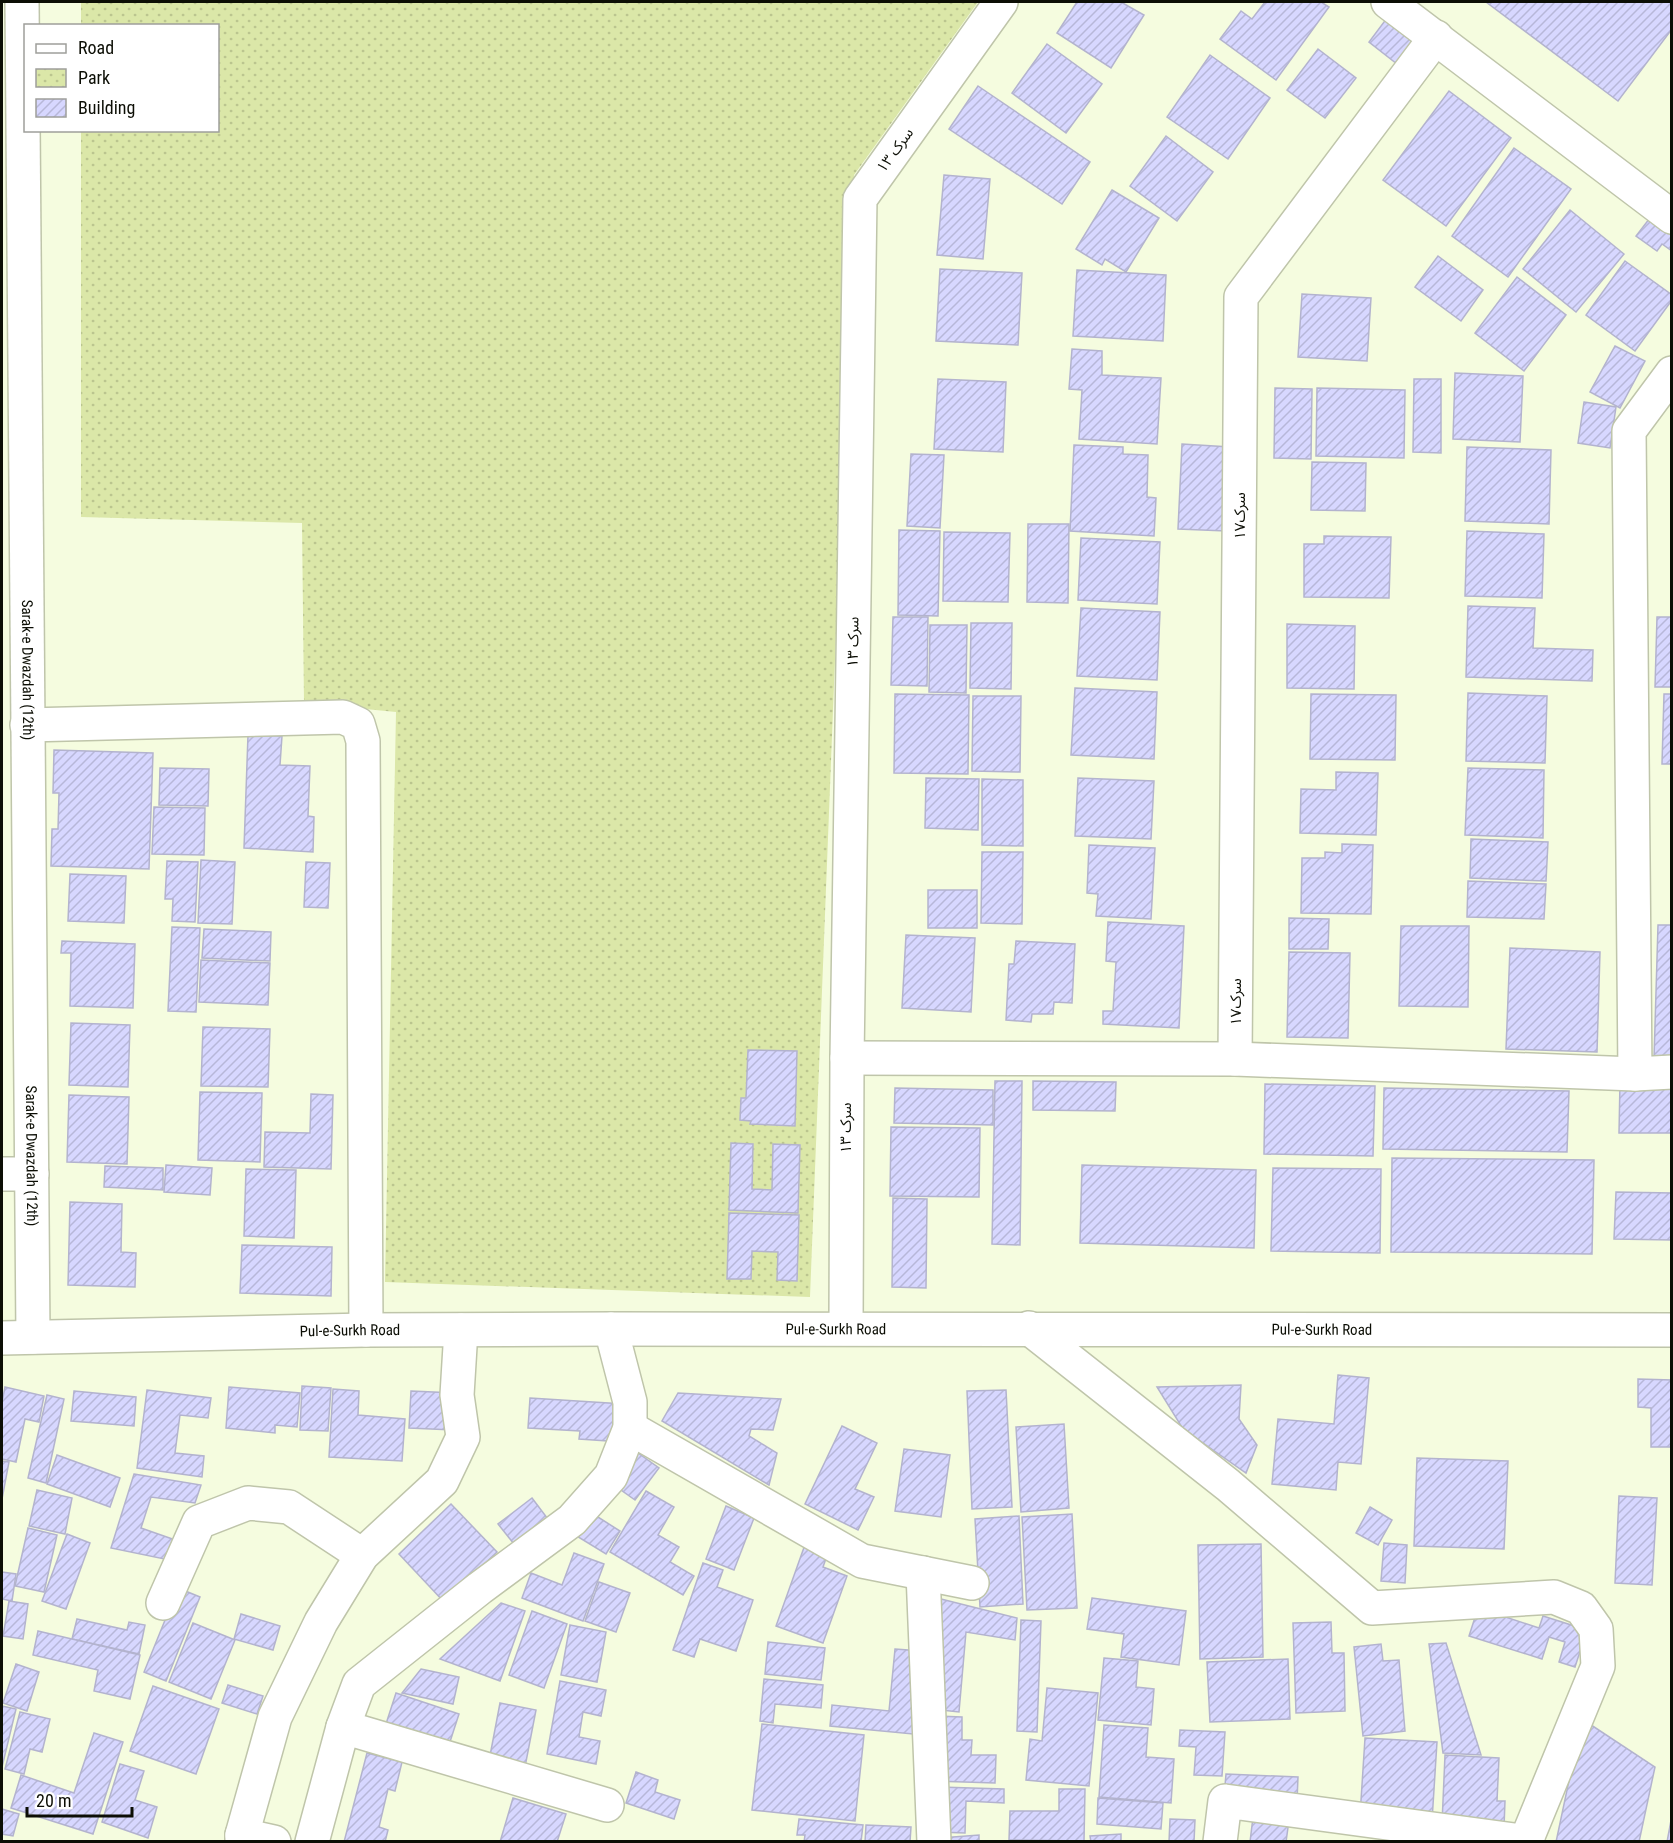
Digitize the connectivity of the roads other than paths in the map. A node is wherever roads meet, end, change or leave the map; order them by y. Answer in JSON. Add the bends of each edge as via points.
{"nodes":[{"id":1,"x":22,"y":2,"type":"edge"},
{"id":2,"x":1001,"y":2,"type":"edge"},
{"id":3,"x":1388,"y":2,"type":"edge"},
{"id":4,"x":1436,"y":37,"type":"junction"},
{"id":5,"x":1671,"y":217,"type":"edge"},
{"id":6,"x":1671,"y":373,"type":"edge"},
{"id":7,"x":27,"y":725,"type":"junction"},
{"id":8,"x":846,"y":1058,"type":"junction"},
{"id":9,"x":1235,"y":1059,"type":"junction"},
{"id":10,"x":1671,"y":1072,"type":"edge"},
{"id":11,"x":1635,"y":1074,"type":"junction"},
{"id":12,"x":17,"y":1174,"type":"edge"},
{"id":13,"x":846,"y":1328,"type":"junction"},
{"id":14,"x":1029,"y":1328,"type":"junction"},
{"id":15,"x":611,"y":1329,"type":"junction"},
{"id":16,"x":366,"y":1330,"type":"junction"},
{"id":17,"x":461,"y":1330,"type":"junction"},
{"id":18,"x":1671,"y":1330,"type":"edge"},
{"id":19,"x":17,"y":1338,"type":"edge"},
{"id":20,"x":630,"y":1428,"type":"junction"},
{"id":21,"x":362,"y":1555,"type":"junction"},
{"id":22,"x":923,"y":1573,"type":"junction"},
{"id":23,"x":972,"y":1583,"type":"dead end"},
{"id":24,"x":164,"y":1603,"type":"dead end"},
{"id":25,"x":343,"y":1727,"type":"junction"},
{"id":26,"x":608,"y":1805,"type":"dead end"},
{"id":27,"x":242,"y":1838,"type":"edge"},
{"id":28,"x":1527,"y":1841,"type":"edge"},
{"id":29,"x":273,"y":1842,"type":"edge"},
{"id":30,"x":312,"y":1842,"type":"edge"},
{"id":31,"x":934,"y":1842,"type":"edge"},
{"id":32,"x":1220,"y":1842,"type":"edge"}],
"edges":[{"from":1,"to":7,"type":"street","name":"Sarak-e Dwazdah (12th)"},
{"from":2,"to":8,"type":"street","name":"سرک ۱۳","via":[[860,199]]},
{"from":3,"to":4,"type":"street"},
{"from":4,"to":5,"type":"street"},
{"from":4,"to":9,"type":"street","name":"سرک۱۷","via":[[1242,297]]},
{"from":6,"to":11,"type":"street","via":[[1629,431]]},
{"from":7,"to":12,"type":"street","name":"Sarak-e Dwazdah (12th)"},
{"from":7,"to":16,"type":"street","via":[[343,717],[358,724],[363,741]]},
{"from":8,"to":9,"type":"street"},
{"from":8,"to":13,"type":"street","name":"سرک ۱۳"},
{"from":9,"to":11,"type":"street"},
{"from":10,"to":11,"type":"street"},
{"from":12,"to":19,"type":"street","name":"Sarak-e Dwazdah (12th)"},
{"from":13,"to":14,"type":"street","name":"Pul-e-Surkh Road"},
{"from":13,"to":15,"type":"street","name":"Pul-e-Surkh Road"},
{"from":14,"to":18,"type":"street","name":"Pul-e-Surkh Road"},
{"from":14,"to":28,"type":"street","via":[[1228,1485],[1372,1608],[1554,1597],[1581,1608],[1596,1629],[1598,1666]]},
{"from":15,"to":17,"type":"street","name":"Pul-e-Surkh Road"},
{"from":15,"to":20,"type":"street","via":[[630,1402]]},
{"from":16,"to":17,"type":"street","name":"Pul-e-Surkh Road"},
{"from":16,"to":19,"type":"street","name":"Pul-e-Surkh Road"},
{"from":17,"to":21,"type":"street","via":[[457,1395],[463,1437],[442,1481]]},
{"from":20,"to":22,"type":"street","via":[[862,1561]]},
{"from":20,"to":25,"type":"street","via":[[611,1476],[572,1520],[359,1684]]},
{"from":21,"to":24,"type":"street","via":[[289,1508],[248,1503],[199,1522]]},
{"from":21,"to":27,"type":"street","via":[[321,1622],[275,1717]]},
{"from":22,"to":23,"type":"street"},
{"from":22,"to":31,"type":"street"},
{"from":25,"to":26,"type":"street"},
{"from":25,"to":30,"type":"street"},
{"from":27,"to":29,"type":"street"},
{"from":28,"to":32,"type":"street","via":[[1225,1801]]}]}
